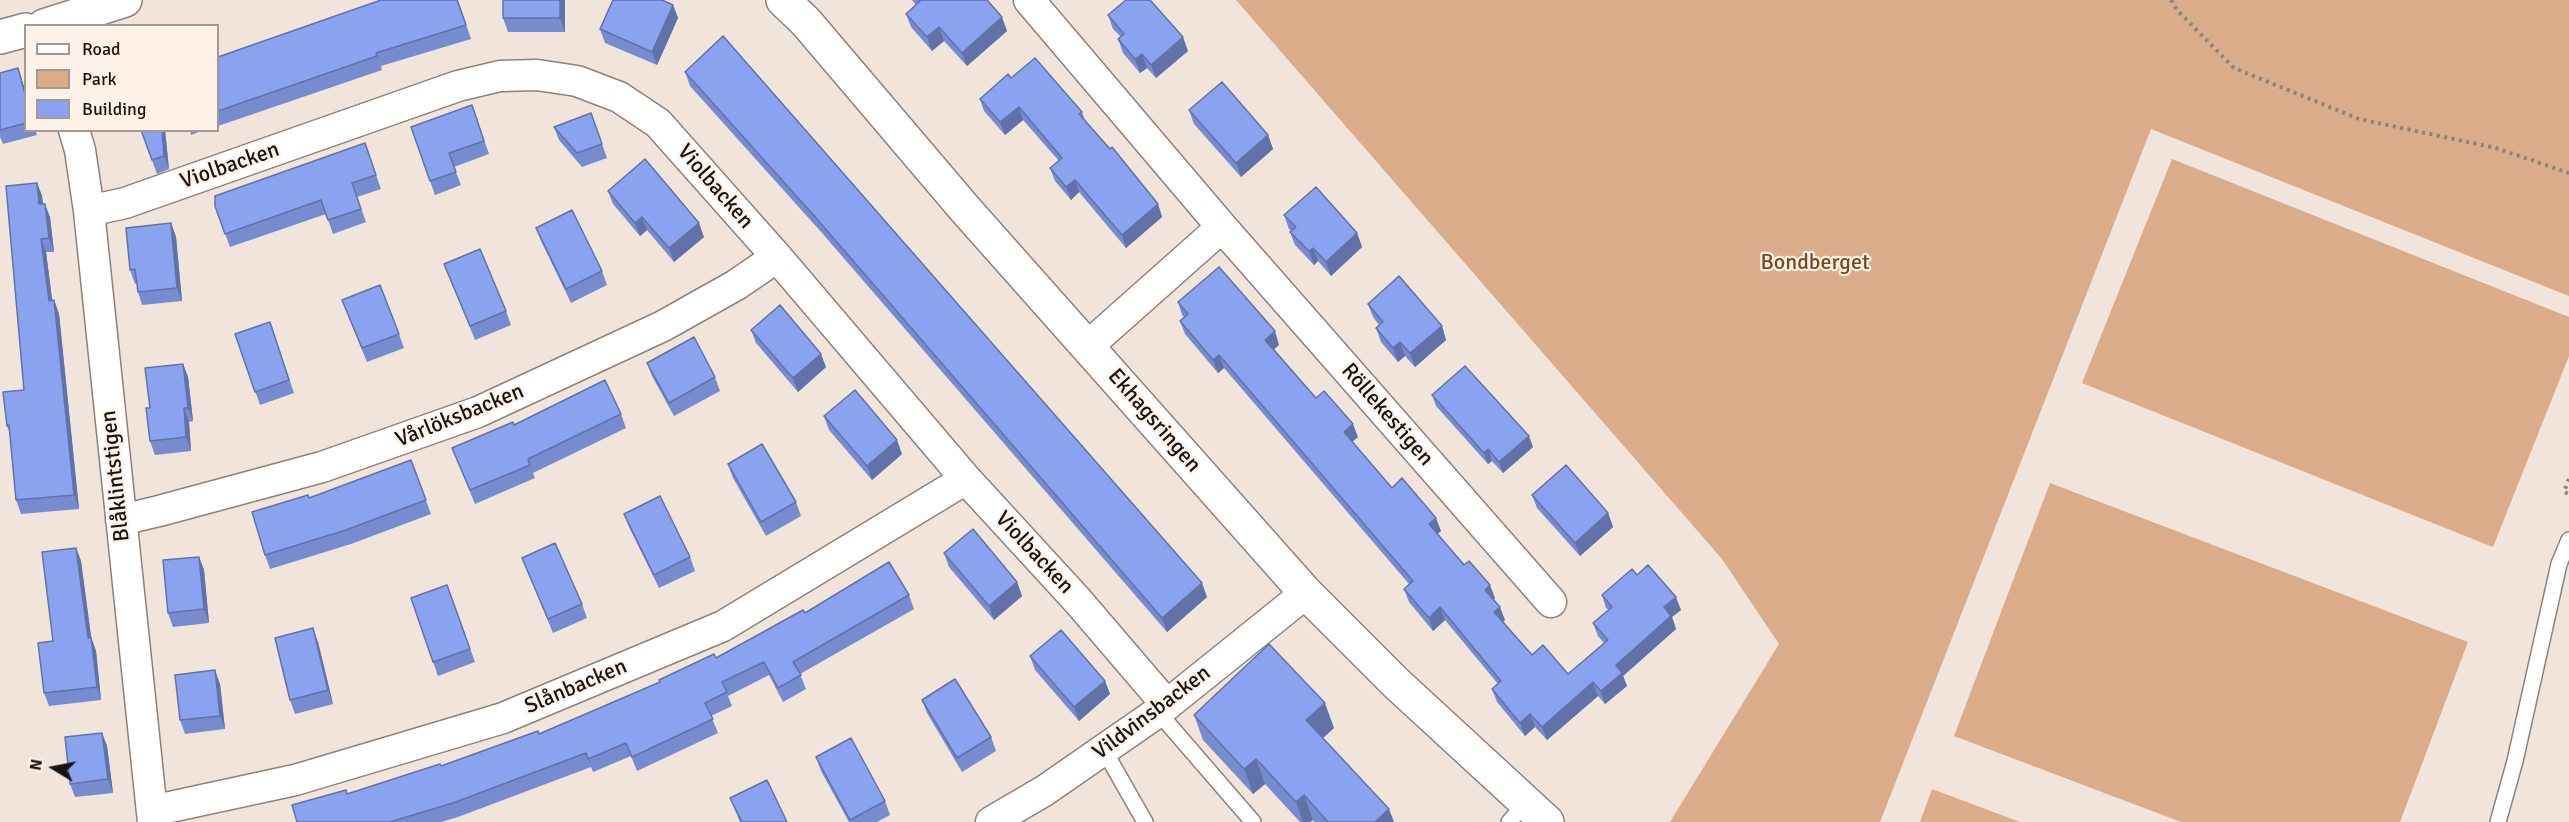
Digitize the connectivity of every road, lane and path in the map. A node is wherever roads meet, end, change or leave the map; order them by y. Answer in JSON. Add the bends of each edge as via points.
{"nodes":[{"id":1,"x":125,"y":0,"type":"edge"},
{"id":2,"x":783,"y":0,"type":"edge"},
{"id":3,"x":1029,"y":0,"type":"edge"},
{"id":4,"x":2171,"y":0,"type":"edge"},
{"id":5,"x":50,"y":24,"type":"edge"},
{"id":6,"x":24,"y":31,"type":"edge"},
{"id":7,"x":0,"y":37,"type":"edge"},
{"id":8,"x":75,"y":132,"type":"edge"},
{"id":9,"x":2569,"y":173,"type":"edge"},
{"id":10,"x":89,"y":211,"type":"junction"},
{"id":11,"x":1222,"y":227,"type":"junction"},
{"id":12,"x":777,"y":257,"type":"junction"},
{"id":13,"x":1088,"y":346,"type":"junction"},
{"id":14,"x":966,"y":479,"type":"junction"},
{"id":15,"x":2569,"y":479,"type":"edge"},
{"id":16,"x":2569,"y":494,"type":"edge"},
{"id":17,"x":120,"y":520,"type":"junction"},
{"id":18,"x":2569,"y":540,"type":"edge"},
{"id":19,"x":1306,"y":593,"type":"junction"},
{"id":20,"x":1551,"y":602,"type":"dead end"},
{"id":21,"x":1162,"y":708,"type":"junction"},
{"id":22,"x":1104,"y":750,"type":"junction"},
{"id":23,"x":1527,"y":816,"type":"edge"},
{"id":24,"x":153,"y":817,"type":"edge"},
{"id":25,"x":991,"y":822,"type":"edge"},
{"id":26,"x":1145,"y":822,"type":"edge"},
{"id":27,"x":1253,"y":822,"type":"edge"},
{"id":28,"x":2498,"y":822,"type":"edge"}],
"edges":[{"from":1,"to":5,"type":"street"},
{"from":2,"to":13,"type":"street","name":"Ekhagsringen"},
{"from":3,"to":11,"type":"street","name":"Röllekestigen"},
{"from":4,"to":9,"type":"path","via":[[2234,68],[2359,119],[2496,148]]},
{"from":6,"to":7,"type":"street"},
{"from":8,"to":10,"type":"street","name":"Blåklintstigen"},
{"from":10,"to":12,"type":"street","name":"Violbacken","via":[[124,203],[458,86],[500,76],[537,75],[577,81],[619,97],[658,123]]},
{"from":10,"to":17,"type":"street","name":"Blåklintstigen"},
{"from":11,"to":13,"type":"street"},
{"from":11,"to":20,"type":"street","name":"Röllekestigen"},
{"from":12,"to":14,"type":"street","name":"Violbacken"},
{"from":12,"to":17,"type":"street","name":"Vårlöksbacken","via":[[663,326],[478,412],[322,467]]},
{"from":13,"to":19,"type":"street","name":"Ekhagsringen"},
{"from":14,"to":21,"type":"street","name":"Violbacken","via":[[1078,601]]},
{"from":14,"to":24,"type":"street","name":"Slånbacken","via":[[723,626],[503,718],[295,780]]},
{"from":15,"to":16,"type":"path","via":[[2564,492]]},
{"from":17,"to":24,"type":"street","name":"Blåklintstigen"},
{"from":18,"to":28,"type":"lane","via":[[2559,564]]},
{"from":19,"to":21,"type":"street","name":"Vildvinsbacken"},
{"from":19,"to":23,"type":"street","name":"Ekhagsringen"},
{"from":21,"to":22,"type":"street","name":"Vildvinsbacken"},
{"from":21,"to":27,"type":"lane"},
{"from":22,"to":25,"type":"street","name":"Vildvinsbacken"},
{"from":22,"to":26,"type":"lane"}]}
